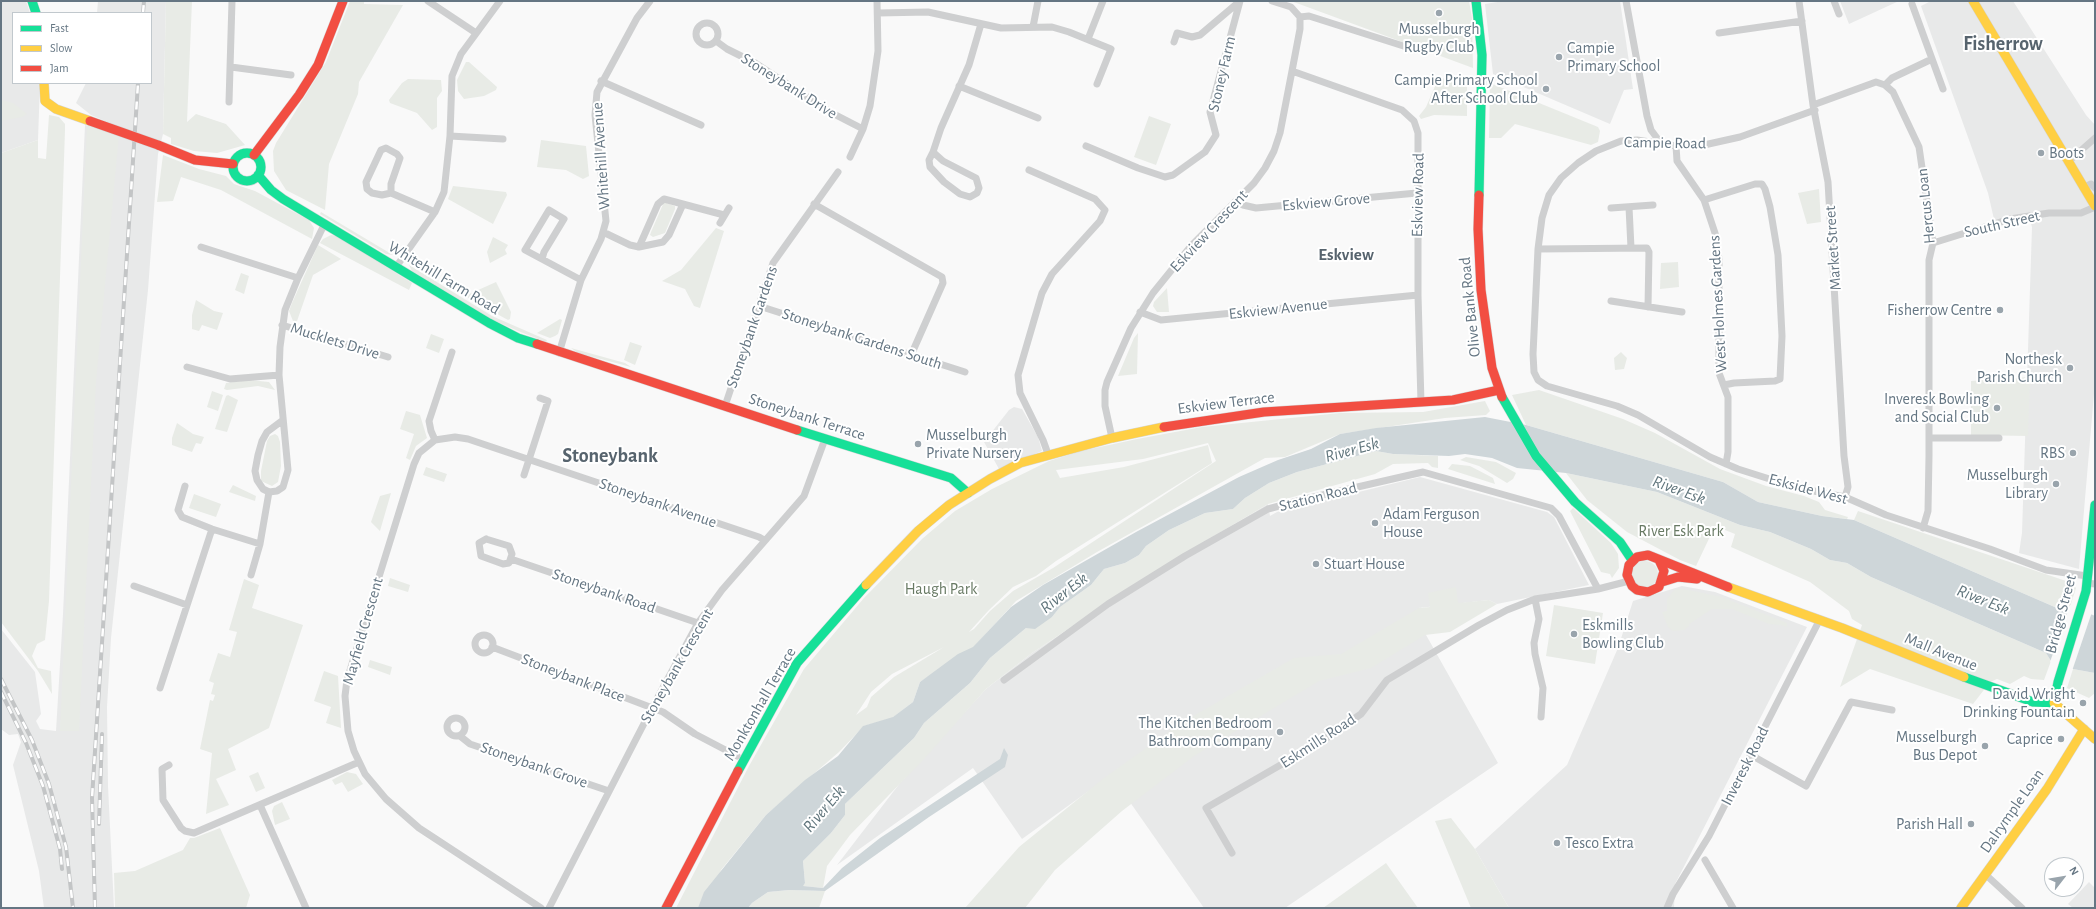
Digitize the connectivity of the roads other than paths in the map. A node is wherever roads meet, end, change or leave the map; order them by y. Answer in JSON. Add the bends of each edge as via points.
{"nodes":[{"id":1,"x":32,"y":1,"type":"edge"},
{"id":2,"x":232,"y":1,"type":"edge"},
{"id":3,"x":341,"y":1,"type":"edge"},
{"id":4,"x":428,"y":1,"type":"edge"},
{"id":5,"x":500,"y":1,"type":"edge"},
{"id":6,"x":650,"y":1,"type":"edge"},
{"id":7,"x":877,"y":1,"type":"edge"},
{"id":8,"x":1038,"y":1,"type":"edge"},
{"id":9,"x":1103,"y":1,"type":"edge"},
{"id":10,"x":1240,"y":1,"type":"edge"},
{"id":11,"x":1272,"y":1,"type":"edge"},
{"id":12,"x":1476,"y":1,"type":"edge"},
{"id":13,"x":1626,"y":1,"type":"edge"},
{"id":14,"x":1799,"y":1,"type":"edge"},
{"id":15,"x":1834,"y":1,"type":"edge"},
{"id":16,"x":1973,"y":1,"type":"edge"},
{"id":17,"x":1912,"y":4,"type":"dead end"},
{"id":18,"x":36,"y":12,"type":"edge"},
{"id":19,"x":878,"y":13,"type":"junction"},
{"id":20,"x":1840,"y":14,"type":"dead end"},
{"id":21,"x":1300,"y":17,"type":"junction"},
{"id":22,"x":1802,"y":21,"type":"junction"},
{"id":23,"x":981,"y":24,"type":"junction"},
{"id":24,"x":1033,"y":27,"type":"junction"},
{"id":25,"x":1722,"y":30,"type":"dead end"},
{"id":26,"x":476,"y":34,"type":"junction"},
{"id":27,"x":1088,"y":39,"type":"junction"},
{"id":28,"x":716,"y":41,"type":"dead end"},
{"id":29,"x":1174,"y":42,"type":"dead end"},
{"id":30,"x":1416,"y":50,"type":"dead end"},
{"id":31,"x":1932,"y":59,"type":"junction"},
{"id":32,"x":231,"y":67,"type":"junction"},
{"id":33,"x":1292,"y":71,"type":"junction"},
{"id":34,"x":292,"y":76,"type":"dead end"},
{"id":35,"x":601,"y":81,"type":"junction"},
{"id":36,"x":44,"y":84,"type":"edge"},
{"id":37,"x":1097,"y":84,"type":"dead end"},
{"id":38,"x":1885,"y":85,"type":"junction"},
{"id":39,"x":959,"y":86,"type":"junction"},
{"id":40,"x":1944,"y":89,"type":"dead end"},
{"id":41,"x":229,"y":102,"type":"dead end"},
{"id":42,"x":1814,"y":108,"type":"junction"},
{"id":43,"x":1038,"y":118,"type":"dead end"},
{"id":44,"x":701,"y":125,"type":"dead end"},
{"id":45,"x":863,"y":129,"type":"junction"},
{"id":46,"x":450,"y":136,"type":"junction"},
{"id":47,"x":2095,"y":138,"type":"edge"},
{"id":48,"x":503,"y":139,"type":"dead end"},
{"id":49,"x":1660,"y":142,"type":"junction"},
{"id":50,"x":1086,"y":146,"type":"dead end"},
{"id":51,"x":1676,"y":146,"type":"junction"},
{"id":52,"x":933,"y":152,"type":"junction"},
{"id":53,"x":254,"y":155,"type":"junction"},
{"id":54,"x":850,"y":158,"type":"dead end"},
{"id":55,"x":2068,"y":162,"type":"junction"},
{"id":56,"x":233,"y":164,"type":"junction"},
{"id":57,"x":1029,"y":170,"type":"dead end"},
{"id":58,"x":838,"y":172,"type":"dead end"},
{"id":59,"x":258,"y":175,"type":"junction"},
{"id":60,"x":2083,"y":188,"type":"junction"},
{"id":61,"x":2095,"y":188,"type":"edge"},
{"id":62,"x":391,"y":193,"type":"junction"},
{"id":63,"x":1417,"y":193,"type":"junction"},
{"id":64,"x":1704,"y":200,"type":"junction"},
{"id":65,"x":1237,"y":201,"type":"junction"},
{"id":66,"x":683,"y":204,"type":"junction"},
{"id":67,"x":814,"y":204,"type":"junction"},
{"id":68,"x":1653,"y":205,"type":"dead end"},
{"id":69,"x":2095,"y":206,"type":"edge"},
{"id":70,"x":1629,"y":207,"type":"junction"},
{"id":71,"x":729,"y":208,"type":"dead end"},
{"id":72,"x":1611,"y":208,"type":"dead end"},
{"id":73,"x":435,"y":212,"type":"junction"},
{"id":74,"x":724,"y":215,"type":"junction"},
{"id":75,"x":325,"y":223,"type":"junction"},
{"id":76,"x":720,"y":223,"type":"dead end"},
{"id":77,"x":603,"y":232,"type":"junction"},
{"id":78,"x":1932,"y":243,"type":"junction"},
{"id":79,"x":201,"y":247,"type":"dead end"},
{"id":80,"x":639,"y":247,"type":"junction"},
{"id":81,"x":1631,"y":248,"type":"junction"},
{"id":82,"x":1538,"y":249,"type":"junction"},
{"id":83,"x":542,"y":259,"type":"junction"},
{"id":84,"x":396,"y":267,"type":"junction"},
{"id":85,"x":298,"y":278,"type":"junction"},
{"id":86,"x":581,"y":280,"type":"junction"},
{"id":87,"x":1418,"y":295,"type":"junction"},
{"id":88,"x":1611,"y":301,"type":"dead end"},
{"id":89,"x":759,"y":306,"type":"junction"},
{"id":90,"x":1648,"y":307,"type":"junction"},
{"id":91,"x":1140,"y":312,"type":"junction"},
{"id":92,"x":1682,"y":312,"type":"dead end"},
{"id":93,"x":282,"y":325,"type":"junction"},
{"id":94,"x":452,"y":352,"type":"dead end"},
{"id":95,"x":559,"y":353,"type":"junction"},
{"id":96,"x":912,"y":353,"type":"junction"},
{"id":97,"x":388,"y":356,"type":"dead end"},
{"id":98,"x":187,"y":367,"type":"dead end"},
{"id":99,"x":965,"y":372,"type":"dead end"},
{"id":100,"x":279,"y":375,"type":"junction"},
{"id":101,"x":632,"y":376,"type":"joint"},
{"id":102,"x":1538,"y":380,"type":"joint"},
{"id":103,"x":1724,"y":385,"type":"junction"},
{"id":104,"x":1498,"y":390,"type":"junction"},
{"id":105,"x":540,"y":398,"type":"dead end"},
{"id":106,"x":1421,"y":404,"type":"junction"},
{"id":107,"x":725,"y":406,"type":"junction"},
{"id":108,"x":283,"y":420,"type":"junction"},
{"id":109,"x":1112,"y":438,"type":"junction"},
{"id":110,"x":1930,"y":438,"type":"junction"},
{"id":111,"x":1999,"y":438,"type":"dead end"},
{"id":112,"x":825,"y":439,"type":"junction"},
{"id":113,"x":435,"y":440,"type":"junction"},
{"id":114,"x":1048,"y":454,"type":"junction"},
{"id":115,"x":529,"y":460,"type":"junction"},
{"id":116,"x":1726,"y":464,"type":"junction"},
{"id":117,"x":524,"y":475,"type":"dead end"},
{"id":118,"x":185,"y":486,"type":"dead end"},
{"id":119,"x":269,"y":492,"type":"junction"},
{"id":120,"x":968,"y":493,"type":"junction"},
{"id":121,"x":1845,"y":497,"type":"junction"},
{"id":122,"x":2095,"y":505,"type":"edge"},
{"id":123,"x":1923,"y":528,"type":"junction"},
{"id":124,"x":212,"y":529,"type":"junction"},
{"id":125,"x":764,"y":540,"type":"junction"},
{"id":126,"x":260,"y":544,"type":"junction"},
{"id":127,"x":511,"y":559,"type":"junction"},
{"id":128,"x":1632,"y":560,"type":"junction"},
{"id":129,"x":1659,"y":560,"type":"junction"},
{"id":130,"x":251,"y":575,"type":"dead end"},
{"id":131,"x":1629,"y":581,"type":"junction"},
{"id":132,"x":1662,"y":582,"type":"junction"},
{"id":133,"x":1717,"y":583,"type":"junction"},
{"id":134,"x":2089,"y":583,"type":"edge"},
{"id":135,"x":134,"y":586,"type":"dead end"},
{"id":136,"x":1598,"y":589,"type":"junction"},
{"id":137,"x":1535,"y":599,"type":"junction"},
{"id":138,"x":187,"y":605,"type":"junction"},
{"id":139,"x":1819,"y":621,"type":"junction"},
{"id":140,"x":698,"y":623,"type":"junction"},
{"id":141,"x":492,"y":647,"type":"dead end"},
{"id":142,"x":1004,"y":680,"type":"dead end"},
{"id":143,"x":160,"y":688,"type":"dead end"},
{"id":144,"x":2054,"y":703,"type":"junction"},
{"id":145,"x":652,"y":708,"type":"junction"},
{"id":146,"x":1892,"y":710,"type":"dead end"},
{"id":147,"x":1540,"y":717,"type":"dead end"},
{"id":148,"x":2084,"y":729,"type":"junction"},
{"id":149,"x":460,"y":736,"type":"dead end"},
{"id":150,"x":2095,"y":739,"type":"edge"},
{"id":151,"x":1751,"y":755,"type":"junction"},
{"id":152,"x":737,"y":756,"type":"dead end"},
{"id":153,"x":359,"y":762,"type":"junction"},
{"id":154,"x":169,"y":765,"type":"dead end"},
{"id":155,"x":609,"y":791,"type":"junction"},
{"id":156,"x":260,"y":804,"type":"junction"},
{"id":157,"x":1232,"y":854,"type":"dead end"},
{"id":158,"x":1705,"y":860,"type":"dead end"},
{"id":159,"x":1985,"y":874,"type":"junction"},
{"id":160,"x":306,"y":908,"type":"edge"},
{"id":161,"x":541,"y":908,"type":"edge"},
{"id":162,"x":549,"y":908,"type":"edge"},
{"id":163,"x":666,"y":908,"type":"edge"},
{"id":164,"x":1668,"y":908,"type":"edge"},
{"id":165,"x":1733,"y":908,"type":"edge"},
{"id":166,"x":1961,"y":908,"type":"edge"},
{"id":167,"x":2022,"y":908,"type":"edge"}],
"edges":[{"from":1,"to":18,"type":"main road"},
{"from":2,"to":32,"type":"street"},
{"from":3,"to":53,"type":"main road","via":[[318,65]]},
{"from":4,"to":26,"type":"street"},
{"from":5,"to":26,"type":"street"},
{"from":6,"to":35,"type":"street","name":"Whitehill Avenue","via":[[637,18]]},
{"from":7,"to":19,"type":"street"},
{"from":8,"to":24,"type":"street"},
{"from":9,"to":27,"type":"street"},
{"from":10,"to":29,"type":"street","via":[[1200,35],[1192,37],[1177,32]]},
{"from":10,"to":50,"type":"street","name":"Stoney Farm","via":[[1210,112],[1216,135],[1205,152],[1173,175],[1164,177]]},
{"from":11,"to":21,"type":"street","via":[[1292,7]]},
{"from":12,"to":104,"type":"main road","name":"Olive Bank Road","via":[[1482,55],[1478,229],[1481,290],[1488,349]]},
{"from":13,"to":49,"type":"street","via":[[1647,116],[1651,130]]},
{"from":14,"to":22,"type":"street","name":"Market Street"},
{"from":15,"to":20,"type":"street"},
{"from":16,"to":55,"type":"main road"},
{"from":17,"to":31,"type":"street"},
{"from":19,"to":23,"type":"street","via":[[928,12]]},
{"from":19,"to":45,"type":"street","via":[[875,71],[870,106]]},
{"from":21,"to":30,"type":"street","via":[[1309,16]]},
{"from":21,"to":33,"type":"street","name":"Eskview Crescent"},
{"from":22,"to":25,"type":"street"},
{"from":22,"to":42,"type":"street","name":"Market Street"},
{"from":23,"to":24,"type":"street","via":[[1001,28]]},
{"from":23,"to":39,"type":"street","via":[[969,65]]},
{"from":24,"to":27,"type":"street","via":[[1052,28]]},
{"from":26,"to":46,"type":"street","via":[[461,54],[452,76]]},
{"from":27,"to":37,"type":"street","via":[[1111,49]]},
{"from":28,"to":45,"type":"street","name":"Stoneybank Drive","via":[[830,112]]},
{"from":31,"to":38,"type":"street","via":[[1892,78]]},
{"from":31,"to":40,"type":"street"},
{"from":32,"to":34,"type":"street"},
{"from":32,"to":41,"type":"street"},
{"from":33,"to":63,"type":"street","name":"Eskview Road","via":[[1410,115],[1418,133]]},
{"from":33,"to":65,"type":"street","name":"Eskview Crescent","via":[[1274,151],[1258,178]]},
{"from":35,"to":44,"type":"street","name":"Whitehill Avenue","via":[[691,125]]},
{"from":35,"to":77,"type":"street","name":"Whitehill Avenue","via":[[597,92],[595,115],[606,221]]},
{"from":36,"to":56,"type":"main road","bridge":true,"via":[[45,101],[56,109],[195,160]]},
{"from":38,"to":42,"type":"street","name":"Campie Road","via":[[1876,82]]},
{"from":38,"to":78,"type":"street","name":"Hercus Loan","via":[[1894,92],[1919,147]]},
{"from":39,"to":43,"type":"street"},
{"from":39,"to":52,"type":"street"},
{"from":42,"to":51,"type":"street","name":"Campie Road","via":[[1733,139],[1704,145]]},
{"from":42,"to":121,"type":"street","name":"Market Street","via":[[1828,182],[1848,487]]},
{"from":45,"to":54,"type":"street"},
{"from":46,"to":48,"type":"street"},
{"from":46,"to":73,"type":"street","via":[[444,192]]},
{"from":47,"to":55,"type":"street"},
{"from":49,"to":51,"type":"street","name":"Campie Road"},
{"from":49,"to":82,"type":"street","name":"Campie Road","via":[[1621,141],[1596,151],[1560,178],[1549,195],[1542,218]]},
{"from":51,"to":64,"type":"street","name":"West Holmes Gardens","via":[[1677,161]]},
{"from":52,"to":52,"type":"street","via":[[929,160],[930,167],[944,182],[960,194],[970,197],[977,193],[979,188],[976,178],[943,161]]},
{"from":53,"to":56,"type":"main road","via":[[241,154]]},
{"from":53,"to":59,"type":"main road","via":[[260,164]]},
{"from":55,"to":60,"type":"main road"},
{"from":56,"to":59,"type":"main road","via":[[235,173],[241,179],[250,180]]},
{"from":57,"to":114,"type":"street","via":[[1095,199],[1105,210],[1100,221],[1052,274],[1042,293],[1018,376],[1020,392]]},
{"from":58,"to":67,"type":"street","name":"Stoneybank Gardens"},
{"from":59,"to":75,"type":"main road","name":"Whitehill Farm Road","via":[[283,199]]},
{"from":60,"to":61,"type":"street","via":[[2091,184]]},
{"from":60,"to":69,"type":"main road"},
{"from":62,"to":62,"type":"street","via":[[372,193],[367,189],[366,182],[381,150],[386,148],[400,158],[391,184]]},
{"from":62,"to":73,"type":"street"},
{"from":63,"to":65,"type":"street","name":"Eskview Grove","via":[[1256,208]]},
{"from":63,"to":87,"type":"street","name":"Eskview Road"},
{"from":64,"to":103,"type":"street","name":"West Holmes Gardens","via":[[1715,233],[1719,259],[1719,373]]},
{"from":64,"to":103,"type":"street","name":"West Holmes Gardens","via":[[1762,184],[1768,201],[1778,255],[1782,336],[1780,379]]},
{"from":65,"to":91,"type":"street","name":"Eskview Crescent","via":[[1191,246]]},
{"from":66,"to":74,"type":"street"},
{"from":66,"to":80,"type":"street","via":[[669,235],[663,242]]},
{"from":66,"to":80,"type":"street","via":[[664,199],[658,204]]},
{"from":67,"to":89,"type":"street","name":"Stoneybank Gardens","via":[[773,263]]},
{"from":67,"to":96,"type":"street","via":[[942,277],[943,283]]},
{"from":68,"to":70,"type":"street"},
{"from":69,"to":78,"type":"street","name":"South Street","via":[[2081,213],[2049,213],[2010,219]]},
{"from":70,"to":72,"type":"street"},
{"from":70,"to":81,"type":"street"},
{"from":71,"to":74,"type":"street"},
{"from":73,"to":84,"type":"street"},
{"from":74,"to":76,"type":"street"},
{"from":75,"to":84,"type":"main road","name":"Whitehill Farm Road"},
{"from":75,"to":85,"type":"street"},
{"from":77,"to":80,"type":"street","name":"Whitehill Avenue"},
{"from":77,"to":86,"type":"street","name":"Whitehill Avenue"},
{"from":78,"to":110,"type":"street","name":"Hercus Loan","via":[[1929,260]]},
{"from":79,"to":85,"type":"street"},
{"from":81,"to":82,"type":"street"},
{"from":81,"to":90,"type":"street","via":[[1647,248],[1649,252]]},
{"from":82,"to":102,"type":"street","name":"Campie Road","via":[[1533,354],[1534,372]]},
{"from":83,"to":83,"type":"street","via":[[525,250],[549,210],[564,220]]},
{"from":83,"to":86,"type":"street"},
{"from":84,"to":95,"type":"main road","name":"Whitehill Farm Road","via":[[489,323],[518,338]]},
{"from":85,"to":93,"type":"street"},
{"from":86,"to":95,"type":"street","name":"Whitehill Avenue"},
{"from":87,"to":91,"type":"street","name":"Eskview Avenue","via":[[1161,320]]},
{"from":87,"to":106,"type":"street","name":"Eskview Road"},
{"from":88,"to":90,"type":"street"},
{"from":89,"to":96,"type":"street","name":"Stoneybank Gardens South"},
{"from":89,"to":107,"type":"street","name":"Stoneybank Gardens"},
{"from":90,"to":92,"type":"street"},
{"from":91,"to":109,"type":"street","name":"Eskview Crescent","via":[[1107,382],[1105,406]]},
{"from":93,"to":97,"type":"street","name":"Mucklets Drive"},
{"from":93,"to":100,"type":"street"},
{"from":94,"to":113,"type":"street","via":[[430,416],[431,431]]},
{"from":95,"to":101,"type":"main road","name":"Whitehill Farm Road"},
{"from":96,"to":99,"type":"street","name":"Stoneybank Gardens South"},
{"from":98,"to":100,"type":"street","via":[[230,380]]},
{"from":100,"to":108,"type":"street"},
{"from":101,"to":107,"type":"main road","name":"Stoneybank Terrace"},
{"from":102,"to":116,"type":"street","name":"Eskside West","via":[[1547,386],[1578,393],[1624,409]]},
{"from":103,"to":116,"type":"street","name":"West Holmes Gardens","via":[[1728,397]]},
{"from":104,"to":106,"type":"main road","name":"Eskview Terrace"},
{"from":104,"to":128,"type":"main road","name":"Olive Bank Road","via":[[1536,456],[1575,502],[1610,531]]},
{"from":105,"to":115,"type":"street","via":[[548,400]]},
{"from":106,"to":109,"type":"main road","name":"Eskview Terrace","via":[[1264,412],[1191,422]]},
{"from":107,"to":112,"type":"main road","name":"Stoneybank Terrace"},
{"from":108,"to":119,"type":"street","via":[[288,462],[287,477],[280,490]]},
{"from":108,"to":119,"type":"street","via":[[267,432],[258,455],[256,480],[259,486]]},
{"from":109,"to":114,"type":"main road","name":"Eskview Terrace"},
{"from":110,"to":111,"type":"street"},
{"from":110,"to":123,"type":"street","name":"Hercus Loan","via":[[1928,511]]},
{"from":112,"to":120,"type":"main road","name":"Stoneybank Terrace","via":[[951,478]]},
{"from":112,"to":125,"type":"street","name":"Stoneybank Crescent","via":[[804,496]]},
{"from":113,"to":115,"type":"street","name":"Stoneybank Avenue","via":[[455,437]]},
{"from":113,"to":153,"type":"street","name":"Mayfield Crescent","via":[[419,453],[414,464],[347,680],[345,696],[348,731]]},
{"from":114,"to":120,"type":"main road","name":"Eskview Terrace","via":[[1005,471]]},
{"from":115,"to":117,"type":"street"},
{"from":115,"to":125,"type":"street","name":"Stoneybank Avenue"},
{"from":116,"to":121,"type":"street","name":"Eskside West","via":[[1798,488]]},
{"from":118,"to":124,"type":"street","via":[[178,505],[179,514]]},
{"from":119,"to":126,"type":"street"},
{"from":120,"to":163,"type":"main road","name":"Monktonhall Terrace","via":[[918,531],[838,614],[797,664]]},
{"from":121,"to":123,"type":"street","name":"Eskside West"},
{"from":122,"to":134,"type":"main road","name":"Bridge Street"},
{"from":123,"to":134,"type":"street","name":"Eskside West","via":[[1990,548],[2046,570]]},
{"from":124,"to":126,"type":"street"},
{"from":124,"to":138,"type":"street"},
{"from":125,"to":140,"type":"street","name":"Stoneybank Crescent"},
{"from":126,"to":130,"type":"street"},
{"from":127,"to":127,"type":"street","name":"Stoneybank Road","via":[[509,546],[486,539],[479,543],[481,556],[503,564],[509,563]]},
{"from":127,"to":140,"type":"street","name":"Stoneybank Road"},
{"from":128,"to":129,"type":"main road","via":[[1642,555]]},
{"from":128,"to":131,"type":"main road","via":[[1628,570]]},
{"from":129,"to":132,"type":"main road","via":[[1664,571]]},
{"from":129,"to":133,"type":"main road"},
{"from":131,"to":132,"type":"main road","via":[[1637,590],[1648,592],[1659,587]]},
{"from":131,"to":136,"type":"street"},
{"from":132,"to":133,"type":"main road","via":[[1678,577]]},
{"from":133,"to":139,"type":"main road","name":"Mall Avenue"},
{"from":134,"to":144,"type":"main road","name":"Bridge Street","via":[[2058,682]]},
{"from":135,"to":138,"type":"street"},
{"from":136,"to":137,"type":"street","name":"Eskmills Road"},
{"from":136,"to":142,"type":"street","name":"Station Road","via":[[1556,512],[1531,502],[1423,472],[1268,509],[1108,604]]},
{"from":137,"to":147,"type":"street","via":[[1539,619],[1534,642],[1535,654],[1543,688]]},
{"from":137,"to":157,"type":"street","name":"Eskmills Road","via":[[1493,618],[1387,680],[1356,718],[1322,741],[1206,808]]},
{"from":138,"to":143,"type":"street"},
{"from":139,"to":144,"type":"main road","name":"Mall Avenue","via":[[1996,690],[2033,702]]},
{"from":139,"to":151,"type":"street","name":"Inveresk Road"},
{"from":140,"to":145,"type":"street","name":"Stoneybank Crescent"},
{"from":141,"to":145,"type":"street","name":"Stoneybank Place"},
{"from":144,"to":148,"type":"main road"},
{"from":145,"to":152,"type":"street","name":"Stoneybank Place"},
{"from":145,"to":155,"type":"street","name":"Stoneybank Crescent"},
{"from":146,"to":151,"type":"street","via":[[1852,702],[1806,786]]},
{"from":148,"to":150,"type":"main road"},
{"from":148,"to":159,"type":"main road","name":"Dalrymple Loan","via":[[2047,789]]},
{"from":149,"to":155,"type":"street","name":"Stoneybank Grove","via":[[470,744]]},
{"from":151,"to":164,"type":"street","name":"Inveresk Road","via":[[1709,836],[1671,897]]},
{"from":153,"to":156,"type":"street"},
{"from":153,"to":161,"type":"street","name":"Mayfield Crescent","via":[[373,785],[419,828]]},
{"from":154,"to":156,"type":"street","via":[[159,767],[162,794],[165,804],[181,828],[189,833]]},
{"from":155,"to":162,"type":"street","name":"Stoneybank Crescent"},
{"from":156,"to":160,"type":"street"},
{"from":158,"to":165,"type":"street"},
{"from":159,"to":166,"type":"main road","name":"Dalrymple Loan"},
{"from":159,"to":167,"type":"street"}]}
